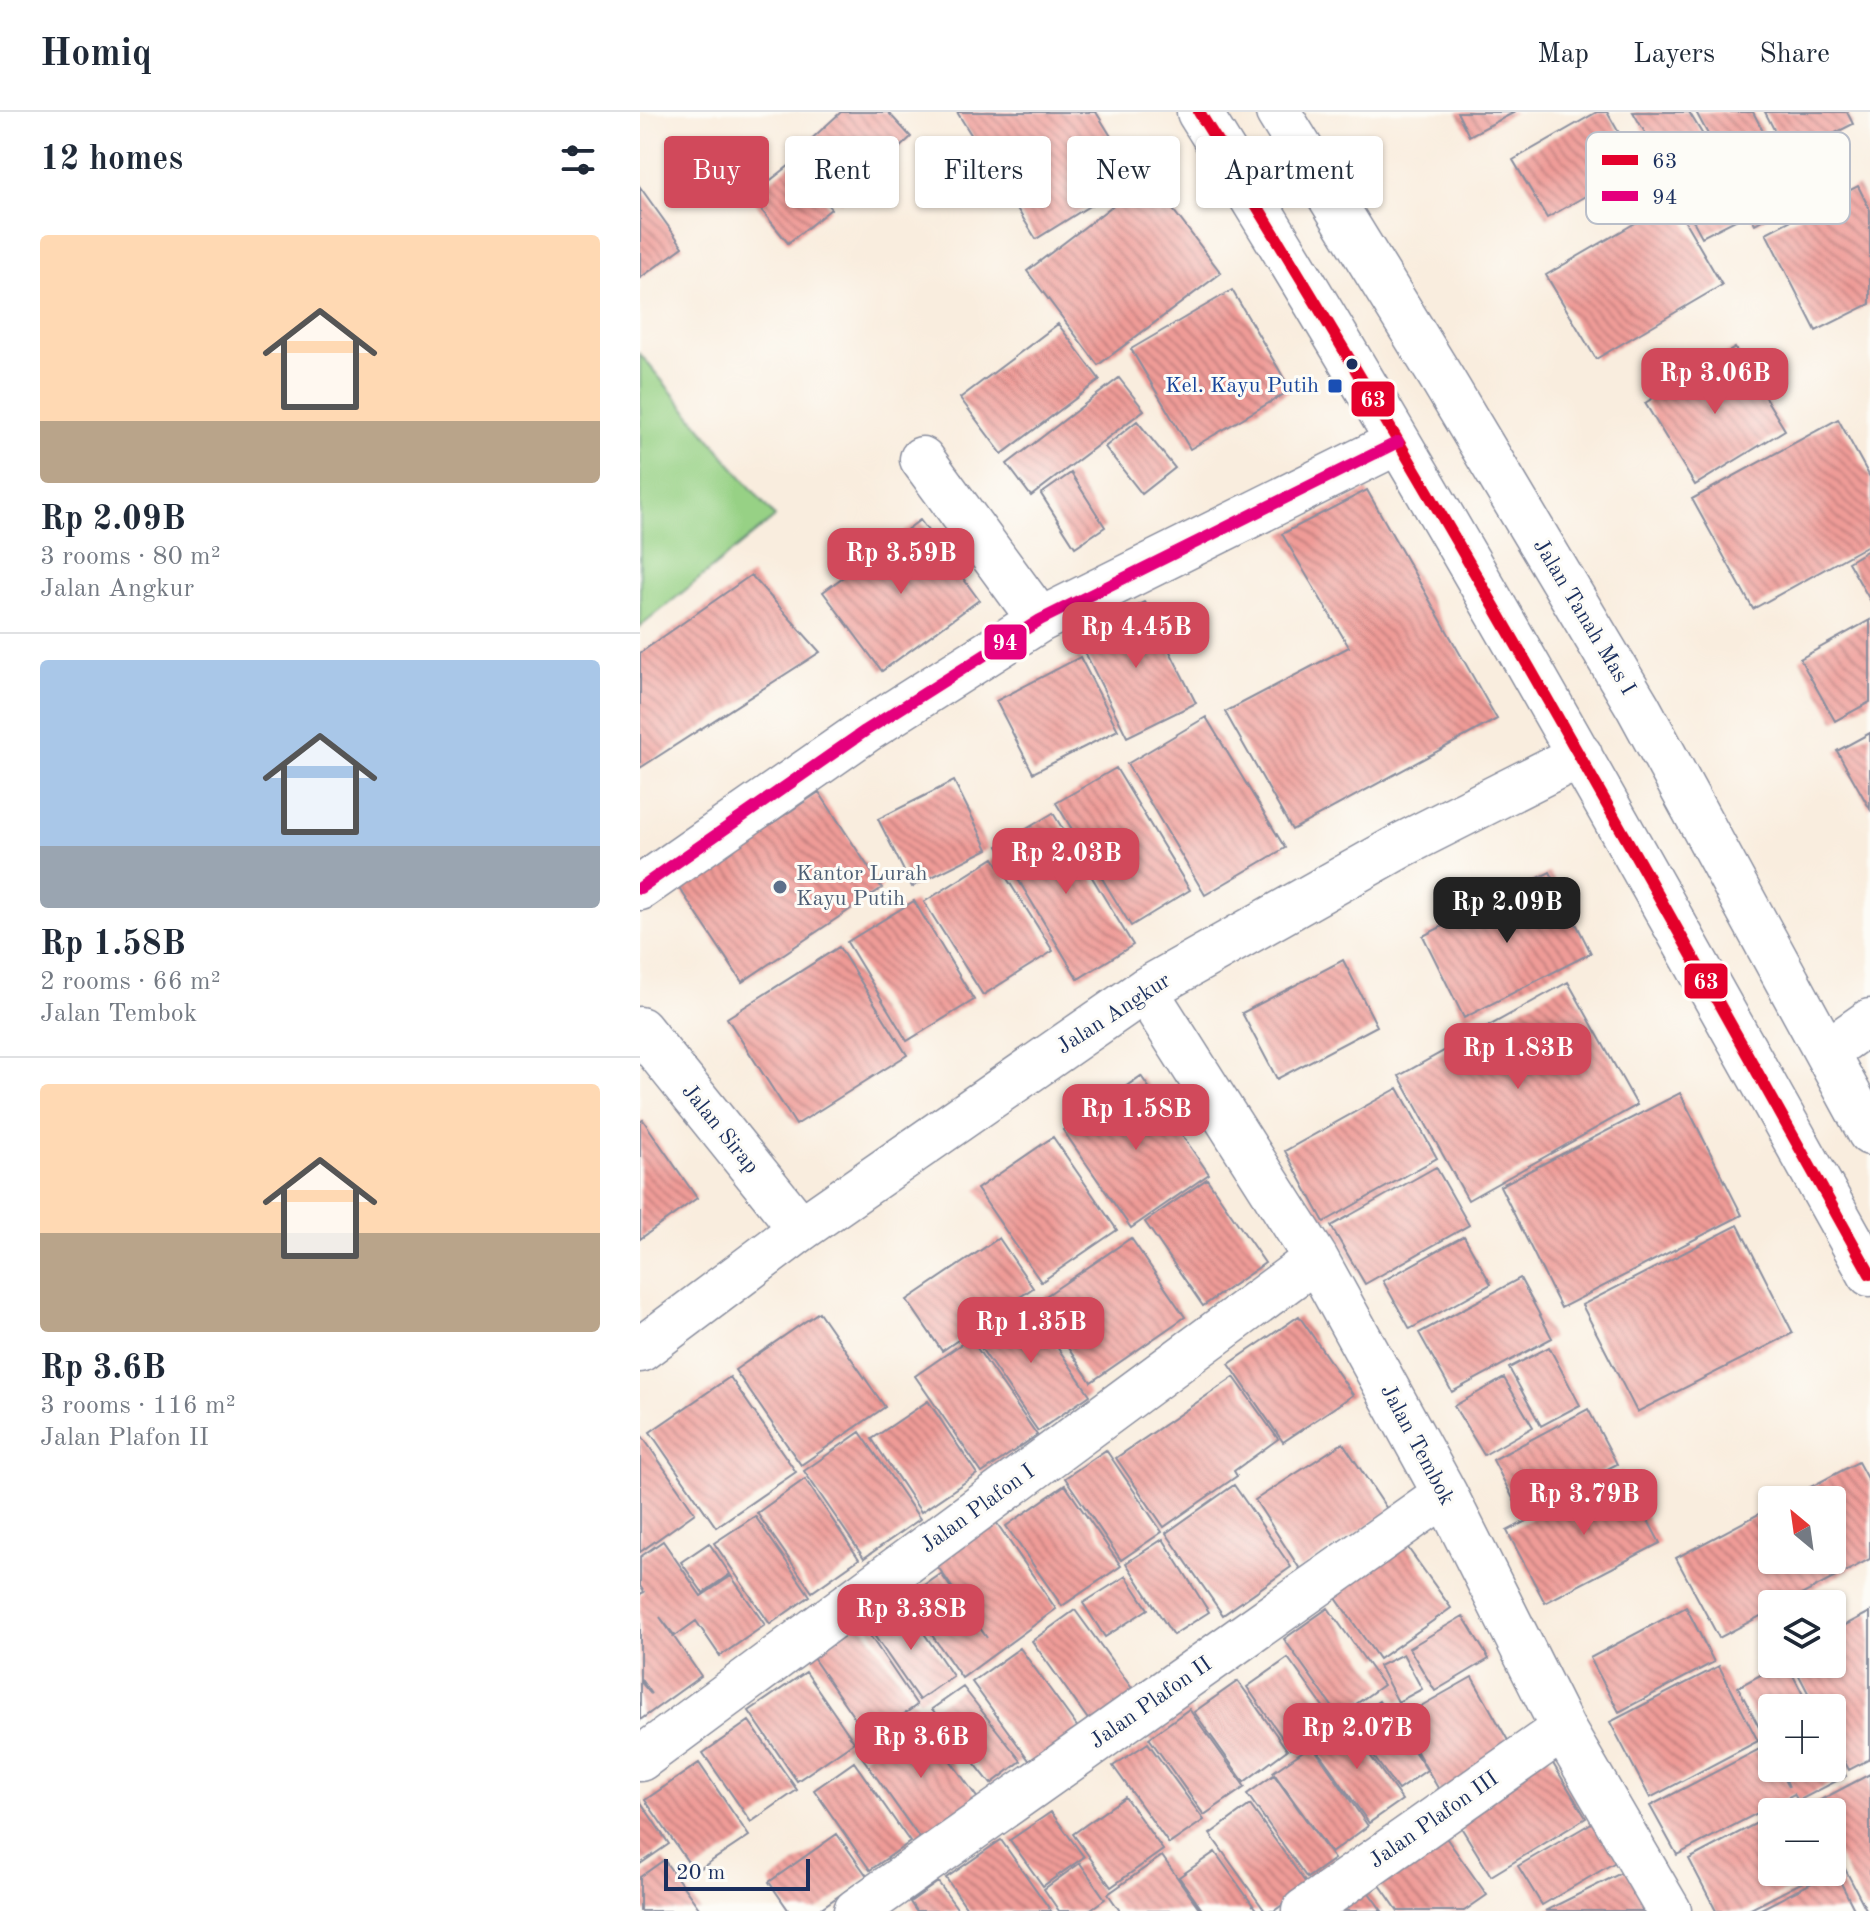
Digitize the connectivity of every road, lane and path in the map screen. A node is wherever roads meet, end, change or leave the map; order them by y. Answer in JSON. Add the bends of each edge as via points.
{"nodes":[{"id":1,"x":1199,"y":112,"type":"edge"},
{"id":2,"x":1278,"y":112,"type":"edge"},
{"id":3,"x":1398,"y":442,"type":"junction"},
{"id":4,"x":922,"y":459,"type":"dead end"},
{"id":5,"x":1040,"y":620,"type":"junction"},
{"id":6,"x":1580,"y":755,"type":"junction"},
{"id":7,"x":640,"y":888,"type":"edge"},
{"id":8,"x":1145,"y":990,"type":"junction"},
{"id":9,"x":1870,"y":1021,"type":"edge"},
{"id":10,"x":640,"y":1029,"type":"edge"},
{"id":11,"x":1826,"y":1052,"type":"junction"},
{"id":12,"x":1870,"y":1133,"type":"edge"},
{"id":13,"x":801,"y":1229,"type":"junction"},
{"id":14,"x":1316,"y":1259,"type":"junction"},
{"id":15,"x":1870,"y":1274,"type":"edge"},
{"id":16,"x":640,"y":1350,"type":"edge"},
{"id":17,"x":1445,"y":1494,"type":"junction"},
{"id":18,"x":1563,"y":1729,"type":"junction"},
{"id":19,"x":640,"y":1759,"type":"edge"},
{"id":20,"x":856,"y":1911,"type":"edge"},
{"id":21,"x":1304,"y":1911,"type":"edge"},
{"id":22,"x":1669,"y":1911,"type":"edge"}],
"edges":[{"from":1,"to":3,"type":"street"},
{"from":2,"to":11,"type":"street","name":"Jalan Tanah Mas I","via":[[1638,707]]},
{"from":3,"to":5,"type":"street"},
{"from":3,"to":6,"type":"street"},
{"from":4,"to":5,"type":"street"},
{"from":5,"to":7,"type":"street","via":[[865,731]]},
{"from":6,"to":8,"type":"street","name":"Jalan Angkur","via":[[1402,845]]},
{"from":6,"to":15,"type":"street"},
{"from":8,"to":13,"type":"street","name":"Jalan Angkur"},
{"from":8,"to":14,"type":"street","name":"Jalan Tembok"},
{"from":9,"to":11,"type":"street"},
{"from":10,"to":13,"type":"street","name":"Jalan Sirap"},
{"from":11,"to":12,"type":"street","name":"Jalan Tanah Mas I"},
{"from":13,"to":16,"type":"street","name":"Jalan Angkur"},
{"from":14,"to":17,"type":"street","name":"Jalan Tembok"},
{"from":14,"to":19,"type":"street","name":"Jalan Plafon I"},
{"from":17,"to":18,"type":"street","name":"Jalan Tembok"},
{"from":17,"to":20,"type":"street","name":"Jalan Plafon II"},
{"from":18,"to":21,"type":"street","name":"Jalan Plafon III"},
{"from":18,"to":22,"type":"street","name":"Jalan Tembok"}]}
